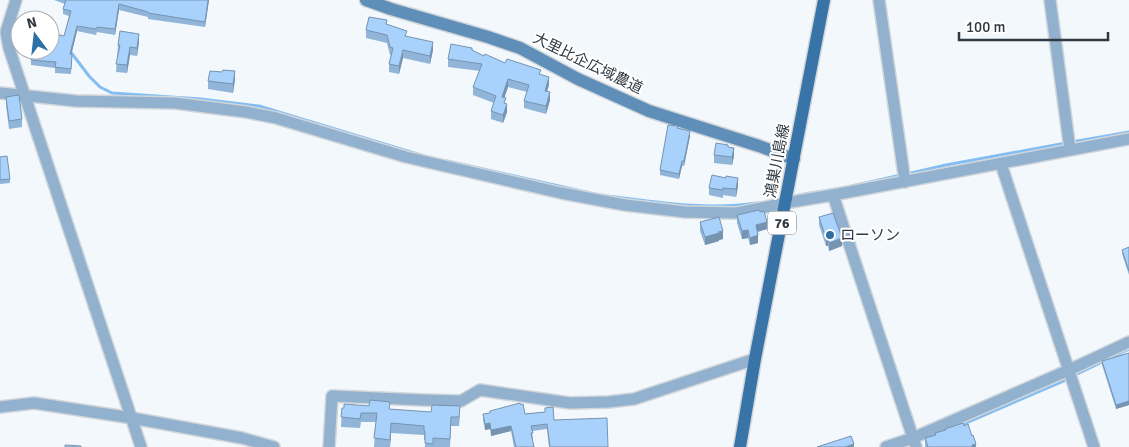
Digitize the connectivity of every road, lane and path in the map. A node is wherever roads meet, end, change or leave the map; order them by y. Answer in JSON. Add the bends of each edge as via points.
{"nodes":[{"id":1,"x":16,"y":0,"type":"edge"},
{"id":2,"x":366,"y":0,"type":"edge"},
{"id":3,"x":824,"y":0,"type":"edge"},
{"id":4,"x":879,"y":0,"type":"edge"},
{"id":5,"x":1050,"y":0,"type":"edge"},
{"id":6,"x":0,"y":93,"type":"edge"},
{"id":7,"x":24,"y":96,"type":"junction"},
{"id":8,"x":1129,"y":138,"type":"edge"},
{"id":9,"x":1070,"y":150,"type":"junction"},
{"id":10,"x":794,"y":159,"type":"junction"},
{"id":11,"x":1000,"y":164,"type":"junction"},
{"id":12,"x":905,"y":182,"type":"junction"},
{"id":13,"x":833,"y":195,"type":"junction"},
{"id":14,"x":786,"y":203,"type":"junction"},
{"id":15,"x":1129,"y":342,"type":"edge"},
{"id":16,"x":755,"y":359,"type":"junction"},
{"id":17,"x":1069,"y":370,"type":"junction"},
{"id":18,"x":0,"y":407,"type":"edge"},
{"id":19,"x":132,"y":418,"type":"junction"},
{"id":20,"x":914,"y":443,"type":"edge"},
{"id":21,"x":141,"y":447,"type":"edge"},
{"id":22,"x":274,"y":447,"type":"edge"},
{"id":23,"x":329,"y":447,"type":"edge"},
{"id":24,"x":740,"y":447,"type":"edge"},
{"id":25,"x":886,"y":447,"type":"edge"},
{"id":26,"x":1094,"y":447,"type":"edge"}],
"edges":[{"from":1,"to":7,"type":"street","via":[[6,38]]},
{"from":2,"to":10,"type":"street","name":"大里比企広域農道","via":[[520,48],[578,79],[649,110]]},
{"from":3,"to":10,"type":"main road","name":"鴻巣川島線","number":"76"},
{"from":4,"to":12,"type":"street"},
{"from":5,"to":9,"type":"street"},
{"from":6,"to":7,"type":"street"},
{"from":7,"to":14,"type":"street","via":[[76,101],[175,103],[276,118],[406,157],[625,205],[684,212],[737,213]]},
{"from":7,"to":19,"type":"street"},
{"from":8,"to":9,"type":"street"},
{"from":9,"to":11,"type":"street"},
{"from":10,"to":14,"type":"main road","name":"鴻巣川島線","number":"76"},
{"from":11,"to":12,"type":"street"},
{"from":11,"to":17,"type":"street"},
{"from":12,"to":13,"type":"street"},
{"from":13,"to":14,"type":"street"},
{"from":13,"to":20,"type":"street"},
{"from":14,"to":16,"type":"main road","name":"鴻巣川島線","number":"76"},
{"from":15,"to":17,"type":"street"},
{"from":16,"to":23,"type":"street","via":[[634,399],[608,402],[570,403],[480,390],[461,401],[332,396]]},
{"from":16,"to":24,"type":"main road","name":"鴻巣川島線","number":"76"},
{"from":17,"to":20,"type":"street"},
{"from":17,"to":26,"type":"street"},
{"from":18,"to":19,"type":"street","via":[[34,403]]},
{"from":19,"to":21,"type":"street"},
{"from":19,"to":22,"type":"street"},
{"from":20,"to":25,"type":"street"}]}
